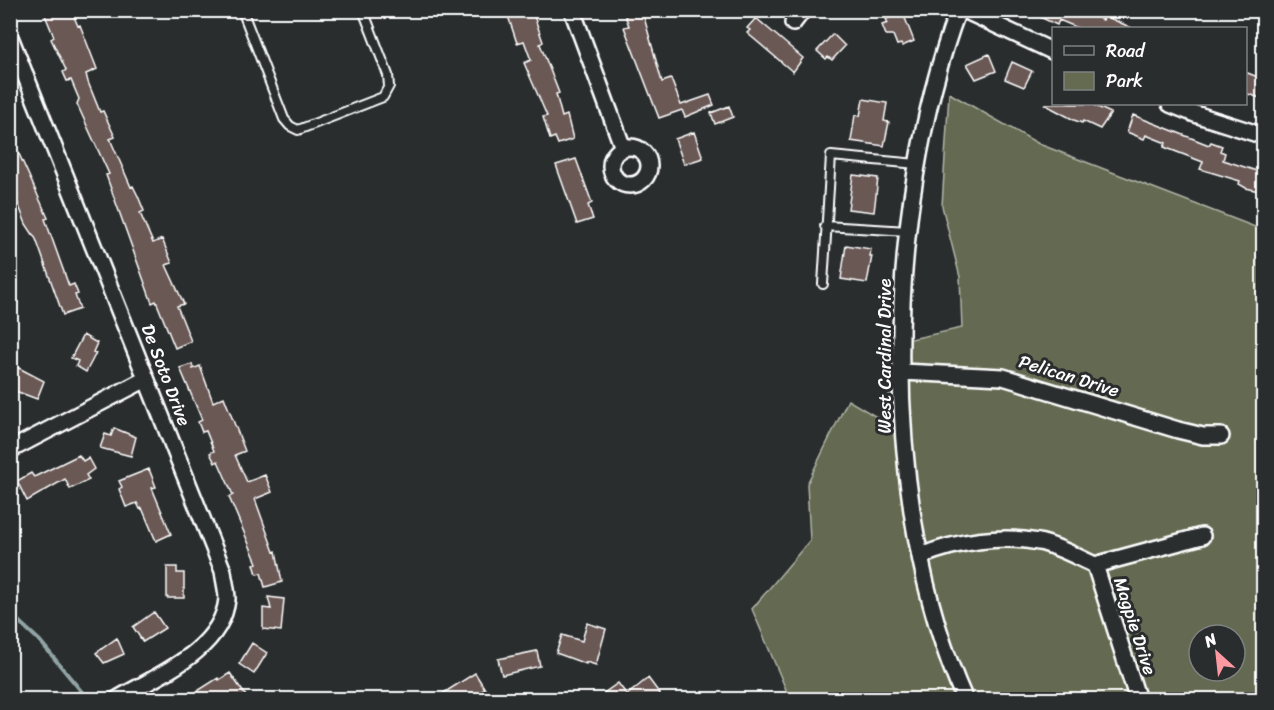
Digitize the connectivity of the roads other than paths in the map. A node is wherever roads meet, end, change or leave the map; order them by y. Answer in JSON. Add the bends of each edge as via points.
{"nodes":[{"id":1,"x":242,"y":10,"type":"edge"},
{"id":2,"x":363,"y":10,"type":"edge"},
{"id":3,"x":572,"y":10,"type":"edge"},
{"id":4,"x":803,"y":10,"type":"edge"},
{"id":5,"x":957,"y":10,"type":"edge"},
{"id":6,"x":964,"y":10,"type":"edge"},
{"id":7,"x":793,"y":23,"type":"dead end"},
{"id":8,"x":10,"y":37,"type":"edge"},
{"id":9,"x":1052,"y":52,"type":"edge"},
{"id":10,"x":1173,"y":105,"type":"edge"},
{"id":11,"x":1263,"y":136,"type":"edge"},
{"id":12,"x":623,"y":148,"type":"dead end"},
{"id":13,"x":917,"y":164,"type":"junction"},
{"id":14,"x":825,"y":226,"type":"junction"},
{"id":15,"x":908,"y":231,"type":"junction"},
{"id":16,"x":823,"y":284,"type":"dead end"},
{"id":17,"x":902,"y":372,"type":"junction"},
{"id":18,"x":146,"y":380,"type":"junction"},
{"id":19,"x":1221,"y":436,"type":"dead end"},
{"id":20,"x":10,"y":450,"type":"edge"},
{"id":21,"x":1202,"y":536,"type":"dead end"},
{"id":22,"x":921,"y":556,"type":"junction"},
{"id":23,"x":1095,"y":565,"type":"junction"},
{"id":24,"x":116,"y":699,"type":"edge"},
{"id":25,"x":965,"y":699,"type":"edge"},
{"id":26,"x":1137,"y":699,"type":"edge"}],
"edges":[{"from":1,"to":2,"type":"lane","via":[[284,119],[298,130],[383,97],[388,75]]},
{"from":3,"to":12,"type":"street"},
{"from":4,"to":7,"type":"street"},
{"from":5,"to":13,"type":"street","name":"West Cardinal Drive"},
{"from":6,"to":9,"type":"street"},
{"from":8,"to":18,"type":"street","name":"De Soto Drive"},
{"from":10,"to":11,"type":"street"},
{"from":13,"to":14,"type":"lane","via":[[831,156]]},
{"from":13,"to":15,"type":"street","name":"West Cardinal Drive"},
{"from":14,"to":15,"type":"lane"},
{"from":14,"to":16,"type":"lane"},
{"from":15,"to":17,"type":"street","name":"West Cardinal Drive"},
{"from":17,"to":19,"type":"street","name":"Pelican Drive","via":[[1004,377],[1178,430]]},
{"from":17,"to":22,"type":"street","name":"West Cardinal Drive","via":[[910,498]]},
{"from":18,"to":20,"type":"street"},
{"from":18,"to":24,"type":"street","name":"De Soto Drive","via":[[223,571],[227,598],[216,632],[202,646]]},
{"from":21,"to":23,"type":"street","name":"Magpie Drive"},
{"from":22,"to":23,"type":"street","name":"Magpie Drive","via":[[970,541],[1019,540],[1041,542]]},
{"from":22,"to":25,"type":"street","name":"West Cardinal Drive"},
{"from":23,"to":26,"type":"street","name":"Magpie Drive"}]}
